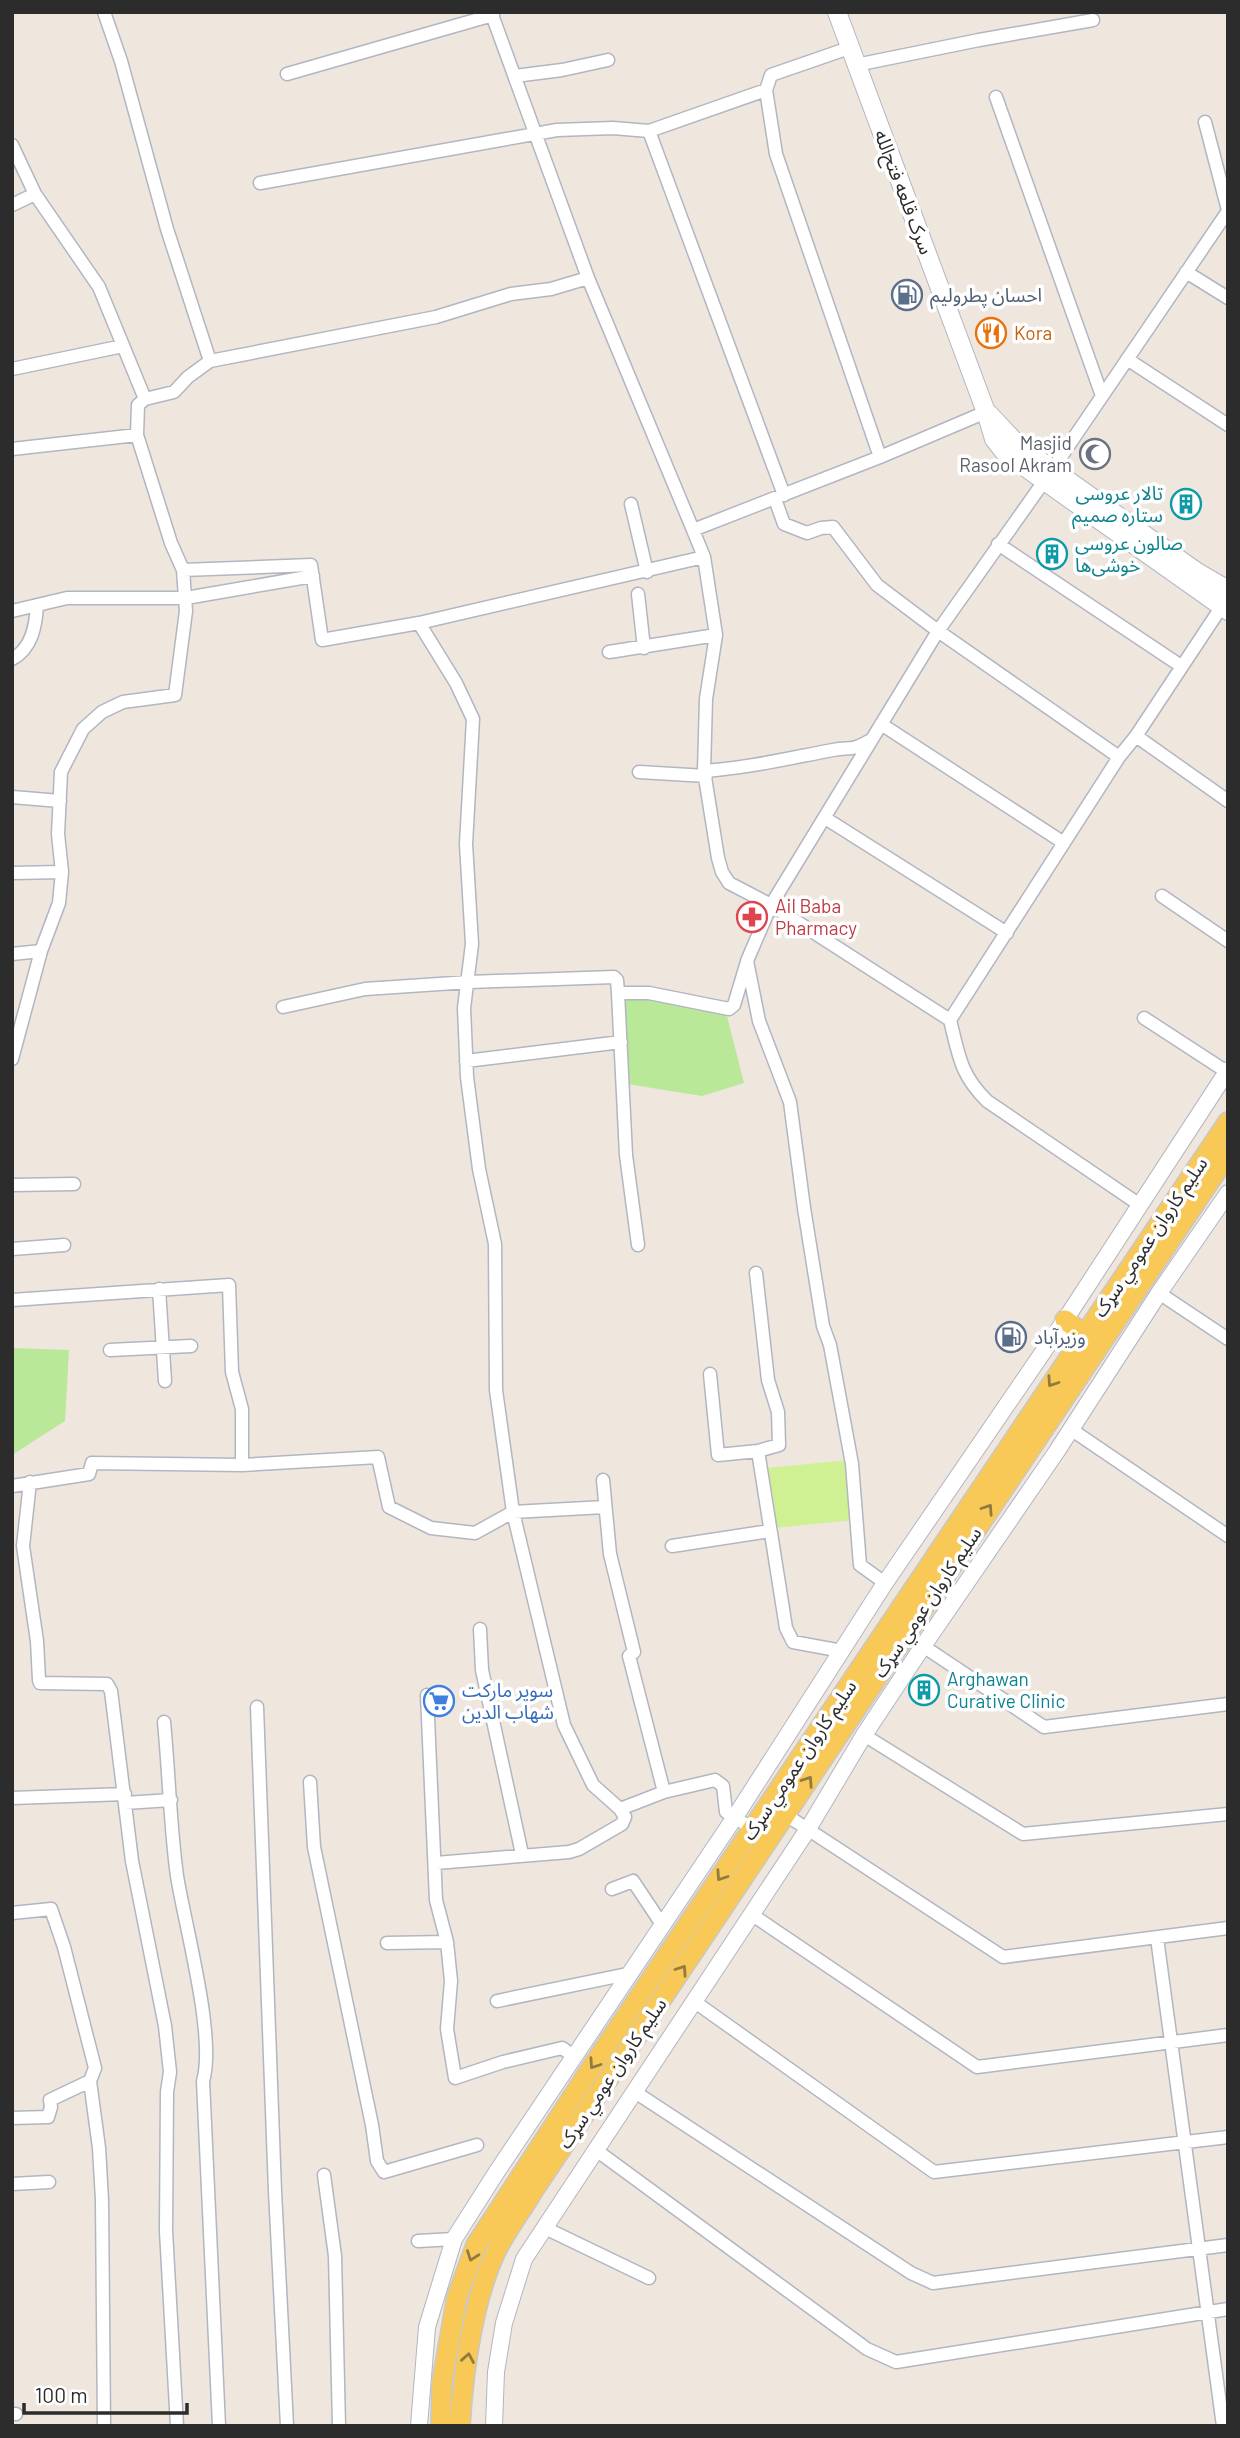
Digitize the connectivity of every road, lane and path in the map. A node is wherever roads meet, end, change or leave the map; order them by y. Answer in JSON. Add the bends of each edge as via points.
{"nodes":[{"id":1,"x":104,"y":12,"type":"edge"},
{"id":2,"x":837,"y":12,"type":"edge"},
{"id":3,"x":492,"y":14,"type":"edge"},
{"id":4,"x":1093,"y":20,"type":"dead end"},
{"id":5,"x":849,"y":48,"type":"junction"},
{"id":6,"x":608,"y":60,"type":"dead end"},
{"id":7,"x":856,"y":65,"type":"junction"},
{"id":8,"x":287,"y":74,"type":"dead end"},
{"id":9,"x":514,"y":76,"type":"junction"},
{"id":10,"x":766,"y":90,"type":"junction"},
{"id":11,"x":996,"y":97,"type":"dead end"},
{"id":12,"x":1205,"y":122,"type":"dead end"},
{"id":13,"x":649,"y":131,"type":"junction"},
{"id":14,"x":535,"y":135,"type":"junction"},
{"id":15,"x":12,"y":145,"type":"edge"},
{"id":16,"x":260,"y":183,"type":"dead end"},
{"id":17,"x":35,"y":194,"type":"junction"},
{"id":18,"x":12,"y":205,"type":"edge"},
{"id":19,"x":1228,"y":210,"type":"edge"},
{"id":20,"x":1186,"y":272,"type":"junction"},
{"id":21,"x":588,"y":278,"type":"junction"},
{"id":22,"x":1228,"y":298,"type":"edge"},
{"id":23,"x":123,"y":346,"type":"junction"},
{"id":24,"x":1127,"y":359,"type":"junction"},
{"id":25,"x":210,"y":361,"type":"junction"},
{"id":26,"x":12,"y":369,"type":"edge"},
{"id":27,"x":1102,"y":396,"type":"junction"},
{"id":28,"x":145,"y":399,"type":"junction"},
{"id":29,"x":986,"y":412,"type":"junction"},
{"id":30,"x":1228,"y":425,"type":"edge"},
{"id":31,"x":137,"y":435,"type":"junction"},
{"id":32,"x":12,"y":449,"type":"edge"},
{"id":33,"x":880,"y":457,"type":"junction"},
{"id":34,"x":1049,"y":475,"type":"junction"},
{"id":35,"x":779,"y":497,"type":"junction"},
{"id":36,"x":631,"y":503,"type":"dead end"},
{"id":37,"x":693,"y":530,"type":"junction"},
{"id":38,"x":998,"y":544,"type":"junction"},
{"id":39,"x":704,"y":557,"type":"junction"},
{"id":40,"x":183,"y":570,"type":"junction"},
{"id":41,"x":647,"y":572,"type":"junction"},
{"id":42,"x":313,"y":576,"type":"junction"},
{"id":43,"x":1228,"y":590,"type":"edge"},
{"id":44,"x":638,"y":594,"type":"dead end"},
{"id":45,"x":186,"y":598,"type":"junction"},
{"id":46,"x":37,"y":605,"type":"junction"},
{"id":47,"x":1225,"y":605,"type":"edge"},
{"id":48,"x":12,"y":611,"type":"edge"},
{"id":49,"x":419,"y":623,"type":"junction"},
{"id":50,"x":938,"y":631,"type":"junction"},
{"id":51,"x":716,"y":635,"type":"junction"},
{"id":52,"x":643,"y":648,"type":"junction"},
{"id":53,"x":609,"y":652,"type":"dead end"},
{"id":54,"x":12,"y":659,"type":"edge"},
{"id":55,"x":1181,"y":666,"type":"junction"},
{"id":56,"x":881,"y":724,"type":"junction"},
{"id":57,"x":1136,"y":736,"type":"junction"},
{"id":58,"x":870,"y":741,"type":"junction"},
{"id":59,"x":1119,"y":757,"type":"junction"},
{"id":60,"x":639,"y":772,"type":"dead end"},
{"id":61,"x":705,"y":773,"type":"junction"},
{"id":62,"x":12,"y":797,"type":"edge"},
{"id":63,"x":1228,"y":801,"type":"edge"},
{"id":64,"x":60,"y":802,"type":"junction"},
{"id":65,"x":825,"y":818,"type":"junction"},
{"id":66,"x":1064,"y":843,"type":"junction"},
{"id":67,"x":62,"y":872,"type":"junction"},
{"id":68,"x":12,"y":873,"type":"edge"},
{"id":69,"x":1162,"y":896,"type":"dead end"},
{"id":70,"x":771,"y":905,"type":"junction"},
{"id":71,"x":1007,"y":933,"type":"junction"},
{"id":72,"x":1228,"y":941,"type":"edge"},
{"id":73,"x":41,"y":951,"type":"junction"},
{"id":74,"x":12,"y":954,"type":"edge"},
{"id":75,"x":747,"y":961,"type":"junction"},
{"id":76,"x":469,"y":982,"type":"junction"},
{"id":77,"x":618,"y":993,"type":"junction"},
{"id":78,"x":283,"y":1007,"type":"dead end"},
{"id":79,"x":1144,"y":1018,"type":"dead end"},
{"id":80,"x":17,"y":1019,"type":"edge"},
{"id":81,"x":950,"y":1020,"type":"junction"},
{"id":82,"x":621,"y":1042,"type":"junction"},
{"id":83,"x":13,"y":1056,"type":"edge"},
{"id":84,"x":466,"y":1061,"type":"junction"},
{"id":85,"x":1227,"y":1071,"type":"edge"},
{"id":86,"x":1228,"y":1122,"type":"edge"},
{"id":87,"x":1228,"y":1154,"type":"edge"},
{"id":88,"x":74,"y":1184,"type":"dead end"},
{"id":89,"x":12,"y":1185,"type":"edge"},
{"id":90,"x":1206,"y":1187,"type":"junction"},
{"id":91,"x":1227,"y":1196,"type":"edge"},
{"id":92,"x":1140,"y":1205,"type":"junction"},
{"id":93,"x":64,"y":1245,"type":"dead end"},
{"id":94,"x":638,"y":1245,"type":"dead end"},
{"id":95,"x":12,"y":1249,"type":"edge"},
{"id":96,"x":756,"y":1273,"type":"dead end"},
{"id":97,"x":159,"y":1289,"type":"junction"},
{"id":98,"x":1159,"y":1293,"type":"junction"},
{"id":99,"x":12,"y":1300,"type":"edge"},
{"id":100,"x":1065,"y":1320,"type":"junction"},
{"id":101,"x":1084,"y":1334,"type":"junction"},
{"id":102,"x":1228,"y":1339,"type":"edge"},
{"id":103,"x":162,"y":1346,"type":"junction"},
{"id":104,"x":191,"y":1346,"type":"dead end"},
{"id":105,"x":110,"y":1350,"type":"dead end"},
{"id":106,"x":710,"y":1374,"type":"dead end"},
{"id":107,"x":165,"y":1381,"type":"dead end"},
{"id":108,"x":1072,"y":1430,"type":"junction"},
{"id":109,"x":1017,"y":1450,"type":"junction"},
{"id":110,"x":758,"y":1451,"type":"junction"},
{"id":111,"x":242,"y":1465,"type":"junction"},
{"id":112,"x":603,"y":1480,"type":"dead end"},
{"id":113,"x":30,"y":1482,"type":"junction"},
{"id":114,"x":12,"y":1486,"type":"edge"},
{"id":115,"x":605,"y":1507,"type":"junction"},
{"id":116,"x":513,"y":1512,"type":"junction"},
{"id":117,"x":770,"y":1531,"type":"junction"},
{"id":118,"x":1228,"y":1536,"type":"edge"},
{"id":119,"x":672,"y":1546,"type":"dead end"},
{"id":120,"x":18,"y":1548,"type":"edge"},
{"id":121,"x":885,"y":1583,"type":"junction"},
{"id":122,"x":480,"y":1629,"type":"dead end"},
{"id":123,"x":923,"y":1646,"type":"junction"},
{"id":124,"x":842,"y":1651,"type":"junction"},
{"id":125,"x":427,"y":1695,"type":"dead end"},
{"id":126,"x":1228,"y":1704,"type":"edge"},
{"id":127,"x":257,"y":1707,"type":"dead end"},
{"id":128,"x":164,"y":1722,"type":"dead end"},
{"id":129,"x":864,"y":1735,"type":"junction"},
{"id":130,"x":310,"y":1782,"type":"dead end"},
{"id":131,"x":664,"y":1792,"type":"junction"},
{"id":132,"x":12,"y":1798,"type":"edge"},
{"id":133,"x":125,"y":1798,"type":"junction"},
{"id":134,"x":171,"y":1800,"type":"junction"},
{"id":135,"x":620,"y":1809,"type":"junction"},
{"id":136,"x":1228,"y":1814,"type":"edge"},
{"id":137,"x":786,"y":1815,"type":"junction"},
{"id":138,"x":735,"y":1817,"type":"junction"},
{"id":139,"x":753,"y":1829,"type":"junction"},
{"id":140,"x":808,"y":1829,"type":"junction"},
{"id":141,"x":522,"y":1854,"type":"junction"},
{"id":142,"x":436,"y":1863,"type":"junction"},
{"id":143,"x":612,"y":1889,"type":"dead end"},
{"id":144,"x":12,"y":1913,"type":"edge"},
{"id":145,"x":751,"y":1914,"type":"junction"},
{"id":146,"x":663,"y":1926,"type":"junction"},
{"id":147,"x":1228,"y":1928,"type":"edge"},
{"id":148,"x":1157,"y":1938,"type":"junction"},
{"id":149,"x":447,"y":1942,"type":"junction"},
{"id":150,"x":387,"y":1943,"type":"dead end"},
{"id":151,"x":632,"y":1973,"type":"junction"},
{"id":152,"x":497,"y":2001,"type":"dead end"},
{"id":153,"x":695,"y":2002,"type":"junction"},
{"id":154,"x":1228,"y":2035,"type":"edge"},
{"id":155,"x":1173,"y":2041,"type":"junction"},
{"id":156,"x":575,"y":2057,"type":"junction"},
{"id":157,"x":90,"y":2081,"type":"junction"},
{"id":158,"x":635,"y":2092,"type":"junction"},
{"id":159,"x":12,"y":2118,"type":"edge"},
{"id":160,"x":1228,"y":2137,"type":"edge"},
{"id":161,"x":1186,"y":2143,"type":"junction"},
{"id":162,"x":477,"y":2145,"type":"dead end"},
{"id":163,"x":596,"y":2150,"type":"junction"},
{"id":164,"x":324,"y":2175,"type":"dead end"},
{"id":165,"x":49,"y":2182,"type":"dead end"},
{"id":166,"x":12,"y":2184,"type":"edge"},
{"id":167,"x":545,"y":2228,"type":"junction"},
{"id":168,"x":454,"y":2239,"type":"junction"},
{"id":169,"x":418,"y":2241,"type":"dead end"},
{"id":170,"x":1228,"y":2245,"type":"edge"},
{"id":171,"x":1200,"y":2249,"type":"junction"},
{"id":172,"x":649,"y":2278,"type":"dead end"},
{"id":173,"x":1228,"y":2309,"type":"edge"},
{"id":174,"x":1208,"y":2311,"type":"junction"},
{"id":175,"x":104,"y":2426,"type":"edge"},
{"id":176,"x":177,"y":2426,"type":"edge"},
{"id":177,"x":219,"y":2426,"type":"edge"},
{"id":178,"x":287,"y":2426,"type":"edge"},
{"id":179,"x":340,"y":2426,"type":"edge"},
{"id":180,"x":419,"y":2426,"type":"edge"},
{"id":181,"x":441,"y":2426,"type":"edge"},
{"id":182,"x":460,"y":2426,"type":"edge"},
{"id":183,"x":494,"y":2426,"type":"edge"},
{"id":184,"x":1223,"y":2426,"type":"edge"}],
"edges":[{"from":1,"to":25,"type":"street"},
{"from":2,"to":5,"type":"main road","name":"سرک قلعه فتح‌الله"},
{"from":3,"to":8,"type":"street"},
{"from":3,"to":9,"type":"street"},
{"from":4,"to":7,"type":"street"},
{"from":5,"to":7,"type":"main road","name":"سرک قلعه فتح‌الله"},
{"from":5,"to":10,"type":"street","via":[[771,75]]},
{"from":6,"to":9,"type":"street"},
{"from":7,"to":29,"type":"main road","name":"سرک قلعه فتح‌الله"},
{"from":9,"to":14,"type":"street"},
{"from":10,"to":13,"type":"street"},
{"from":10,"to":33,"type":"street","via":[[776,155]]},
{"from":11,"to":27,"type":"street"},
{"from":12,"to":19,"type":"street"},
{"from":13,"to":14,"type":"street","via":[[585,128]]},
{"from":13,"to":35,"type":"street"},
{"from":14,"to":16,"type":"street"},
{"from":14,"to":21,"type":"street"},
{"from":15,"to":17,"type":"street"},
{"from":17,"to":18,"type":"street"},
{"from":17,"to":23,"type":"street","via":[[99,287]]},
{"from":19,"to":20,"type":"street"},
{"from":20,"to":22,"type":"street"},
{"from":20,"to":24,"type":"street"},
{"from":21,"to":25,"type":"street","via":[[511,294],[436,317]]},
{"from":21,"to":37,"type":"street"},
{"from":23,"to":26,"type":"street"},
{"from":23,"to":28,"type":"street"},
{"from":24,"to":27,"type":"street"},
{"from":24,"to":30,"type":"street"},
{"from":25,"to":28,"type":"street","via":[[174,391]]},
{"from":27,"to":34,"type":"street"},
{"from":28,"to":31,"type":"street","via":[[138,405]]},
{"from":29,"to":33,"type":"street"},
{"from":29,"to":34,"type":"main road","name":"سرک قلعه فتح‌الله","via":[[994,439],[1005,453]]},
{"from":31,"to":32,"type":"street"},
{"from":31,"to":40,"type":"street"},
{"from":33,"to":35,"type":"street"},
{"from":34,"to":38,"type":"street"},
{"from":34,"to":43,"type":"main road","name":"سرک قلعه فتح‌الله"},
{"from":34,"to":47,"type":"main road","name":"سرک قلعه فتح‌الله"},
{"from":35,"to":37,"type":"street"},
{"from":35,"to":50,"type":"street","via":[[784,524],[807,533],[834,527],[877,585]]},
{"from":36,"to":41,"type":"street"},
{"from":37,"to":39,"type":"street"},
{"from":38,"to":50,"type":"street"},
{"from":38,"to":55,"type":"street"},
{"from":39,"to":41,"type":"street"},
{"from":39,"to":51,"type":"street"},
{"from":40,"to":42,"type":"street","via":[[308,564]]},
{"from":40,"to":45,"type":"street"},
{"from":41,"to":49,"type":"street"},
{"from":42,"to":45,"type":"street"},
{"from":42,"to":49,"type":"street","via":[[322,640]]},
{"from":44,"to":52,"type":"street"},
{"from":45,"to":46,"type":"street","via":[[67,598]]},
{"from":45,"to":64,"type":"street","via":[[175,695],[123,702],[83,729],[61,772]]},
{"from":46,"to":48,"type":"street"},
{"from":46,"to":54,"type":"street","via":[[29,642],[24,652]]},
{"from":47,"to":55,"type":"street"},
{"from":49,"to":76,"type":"street","via":[[473,719],[466,844],[472,944]]},
{"from":50,"to":56,"type":"street"},
{"from":50,"to":59,"type":"street"},
{"from":51,"to":52,"type":"street"},
{"from":51,"to":61,"type":"street","via":[[706,699]]},
{"from":52,"to":53,"type":"street"},
{"from":55,"to":57,"type":"street"},
{"from":56,"to":58,"type":"street"},
{"from":56,"to":66,"type":"street"},
{"from":57,"to":59,"type":"street"},
{"from":57,"to":63,"type":"street"},
{"from":58,"to":61,"type":"street","via":[[855,749]]},
{"from":58,"to":65,"type":"street"},
{"from":59,"to":66,"type":"street"},
{"from":60,"to":61,"type":"street"},
{"from":61,"to":70,"type":"street","via":[[722,872],[729,883]]},
{"from":62,"to":64,"type":"street"},
{"from":64,"to":67,"type":"street"},
{"from":65,"to":70,"type":"street"},
{"from":65,"to":71,"type":"street"},
{"from":66,"to":71,"type":"street"},
{"from":67,"to":68,"type":"street"},
{"from":67,"to":73,"type":"street","via":[[59,903]]},
{"from":69,"to":72,"type":"street"},
{"from":70,"to":75,"type":"street"},
{"from":70,"to":81,"type":"street"},
{"from":71,"to":81,"type":"street"},
{"from":73,"to":74,"type":"street"},
{"from":73,"to":80,"type":"street"},
{"from":75,"to":77,"type":"street","via":[[729,1009],[649,993]]},
{"from":75,"to":121,"type":"street","via":[[759,1021],[790,1102],[823,1326],[852,1464],[860,1565]]},
{"from":76,"to":77,"type":"street","via":[[614,977]]},
{"from":76,"to":78,"type":"street","via":[[365,989]]},
{"from":76,"to":84,"type":"street","via":[[464,1008]]},
{"from":77,"to":82,"type":"street"},
{"from":79,"to":85,"type":"street"},
{"from":80,"to":83,"type":"street"},
{"from":81,"to":92,"type":"street","via":[[970,1084],[987,1101]]},
{"from":82,"to":84,"type":"street"},
{"from":82,"to":94,"type":"street","via":[[626,1155]]},
{"from":84,"to":116,"type":"street","via":[[479,1169],[495,1244],[496,1390]]},
{"from":85,"to":92,"type":"street"},
{"from":86,"to":101,"type":"main road","name":"سلیم کاروان عمومي سړک"},
{"from":87,"to":90,"type":"main road","name":"سلیم کاروان عومي سړک"},
{"from":88,"to":89,"type":"street"},
{"from":90,"to":91,"type":"street"},
{"from":90,"to":109,"type":"main road","name":"سلیم کاروان عومي سړک"},
{"from":91,"to":98,"type":"street"},
{"from":92,"to":100,"type":"street"},
{"from":93,"to":95,"type":"street"},
{"from":96,"to":110,"type":"street","via":[[779,1445]]},
{"from":97,"to":99,"type":"street"},
{"from":97,"to":103,"type":"street"},
{"from":97,"to":111,"type":"street","via":[[231,1287],[232,1372],[242,1409]]},
{"from":98,"to":102,"type":"street"},
{"from":98,"to":108,"type":"street"},
{"from":100,"to":101,"type":"main road"},
{"from":100,"to":121,"type":"street"},
{"from":101,"to":109,"type":"main road","name":"سلیم کاروان عمومي سړک","one_way":true},
{"from":103,"to":104,"type":"street"},
{"from":103,"to":105,"type":"street"},
{"from":103,"to":107,"type":"street"},
{"from":106,"to":110,"type":"street","via":[[718,1455]]},
{"from":108,"to":118,"type":"street"},
{"from":108,"to":123,"type":"street"},
{"from":137,"to":109,"type":"main road","name":"سلیم کاروان عومي سړک","one_way":true},
{"from":109,"to":139,"type":"main road","name":"سلیم کاروان عمومي سړک"},
{"from":110,"to":117,"type":"street"},
{"from":111,"to":113,"type":"street","via":[[92,1463],[89,1474]]},
{"from":111,"to":116,"type":"street","via":[[378,1457],[389,1507],[420,1524],[475,1533]]},
{"from":112,"to":115,"type":"street"},
{"from":113,"to":114,"type":"street"},
{"from":113,"to":120,"type":"street"},
{"from":115,"to":116,"type":"street"},
{"from":115,"to":131,"type":"street","via":[[610,1554],[634,1652],[629,1656]]},
{"from":116,"to":135,"type":"street","via":[[564,1725],[593,1785]]},
{"from":117,"to":119,"type":"street"},
{"from":117,"to":124,"type":"street","via":[[786,1628],[793,1642]]},
{"from":120,"to":133,"type":"street","via":[[40,1683],[107,1684]]},
{"from":121,"to":124,"type":"street"},
{"from":122,"to":141,"type":"street","via":[[482,1670]]},
{"from":123,"to":126,"type":"street","via":[[1044,1727]]},
{"from":123,"to":129,"type":"street"},
{"from":124,"to":138,"type":"street"},
{"from":125,"to":142,"type":"street"},
{"from":127,"to":178,"type":"street"},
{"from":128,"to":134,"type":"street"},
{"from":129,"to":136,"type":"street","via":[[1023,1834]]},
{"from":129,"to":140,"type":"street"},
{"from":130,"to":162,"type":"street","via":[[314,1847],[377,2161],[384,2172]]},
{"from":131,"to":135,"type":"street"},
{"from":131,"to":138,"type":"street","via":[[715,1780],[723,1786],[726,1812]]},
{"from":132,"to":133,"type":"street"},
{"from":133,"to":134,"type":"street"},
{"from":133,"to":176,"type":"street","via":[[170,2072],[166,2231]]},
{"from":134,"to":177,"type":"street","via":[[177,1877],[204,2028]]},
{"from":135,"to":141,"type":"street","via":[[625,1817],[622,1824],[579,1849]]},
{"from":137,"to":140,"type":"street"},
{"from":182,"to":137,"type":"main road","name":"سلیم کاروان عومي سړک","one_way":true,"via":[[478,2306],[496,2252]]},
{"from":138,"to":139,"type":"street"},
{"from":138,"to":146,"type":"street"},
{"from":139,"to":181,"type":"main road","name":"سلیم کاروان عمومي سړک","one_way":true,"via":[[476,2245],[457,2297],[442,2382]]},
{"from":140,"to":145,"type":"street"},
{"from":140,"to":148,"type":"street","via":[[1003,1957]]},
{"from":141,"to":142,"type":"street"},
{"from":142,"to":149,"type":"street","via":[[436,1900]]},
{"from":143,"to":146,"type":"street","via":[[633,1881]]},
{"from":144,"to":157,"type":"street","via":[[51,1909],[94,2068]]},
{"from":145,"to":153,"type":"street"},
{"from":145,"to":155,"type":"street","via":[[977,2067]]},
{"from":146,"to":151,"type":"street"},
{"from":147,"to":148,"type":"street"},
{"from":148,"to":155,"type":"street"},
{"from":149,"to":150,"type":"street"},
{"from":149,"to":156,"type":"street","via":[[451,1981],[447,2029],[454,2078],[562,2048]]},
{"from":151,"to":152,"type":"street"},
{"from":151,"to":156,"type":"street"},
{"from":153,"to":158,"type":"street"},
{"from":153,"to":161,"type":"street","via":[[934,2172]]},
{"from":154,"to":155,"type":"street"},
{"from":155,"to":161,"type":"street"},
{"from":156,"to":168,"type":"street"},
{"from":157,"to":159,"type":"street","via":[[50,2100],[48,2117]]},
{"from":157,"to":175,"type":"street","via":[[102,2200]]},
{"from":158,"to":163,"type":"street"},
{"from":158,"to":171,"type":"street","via":[[933,2283]]},
{"from":160,"to":161,"type":"street"},
{"from":161,"to":171,"type":"street"},
{"from":163,"to":167,"type":"street"},
{"from":163,"to":174,"type":"street","via":[[867,2349],[896,2362]]},
{"from":164,"to":179,"type":"street","via":[[335,2256]]},
{"from":165,"to":166,"type":"street"},
{"from":167,"to":172,"type":"street"},
{"from":167,"to":183,"type":"street","via":[[524,2259],[504,2323]]},
{"from":168,"to":169,"type":"street"},
{"from":168,"to":180,"type":"street","via":[[427,2326]]},
{"from":170,"to":171,"type":"street"},
{"from":171,"to":174,"type":"street"},
{"from":173,"to":174,"type":"street"},
{"from":174,"to":184,"type":"street"}]}
